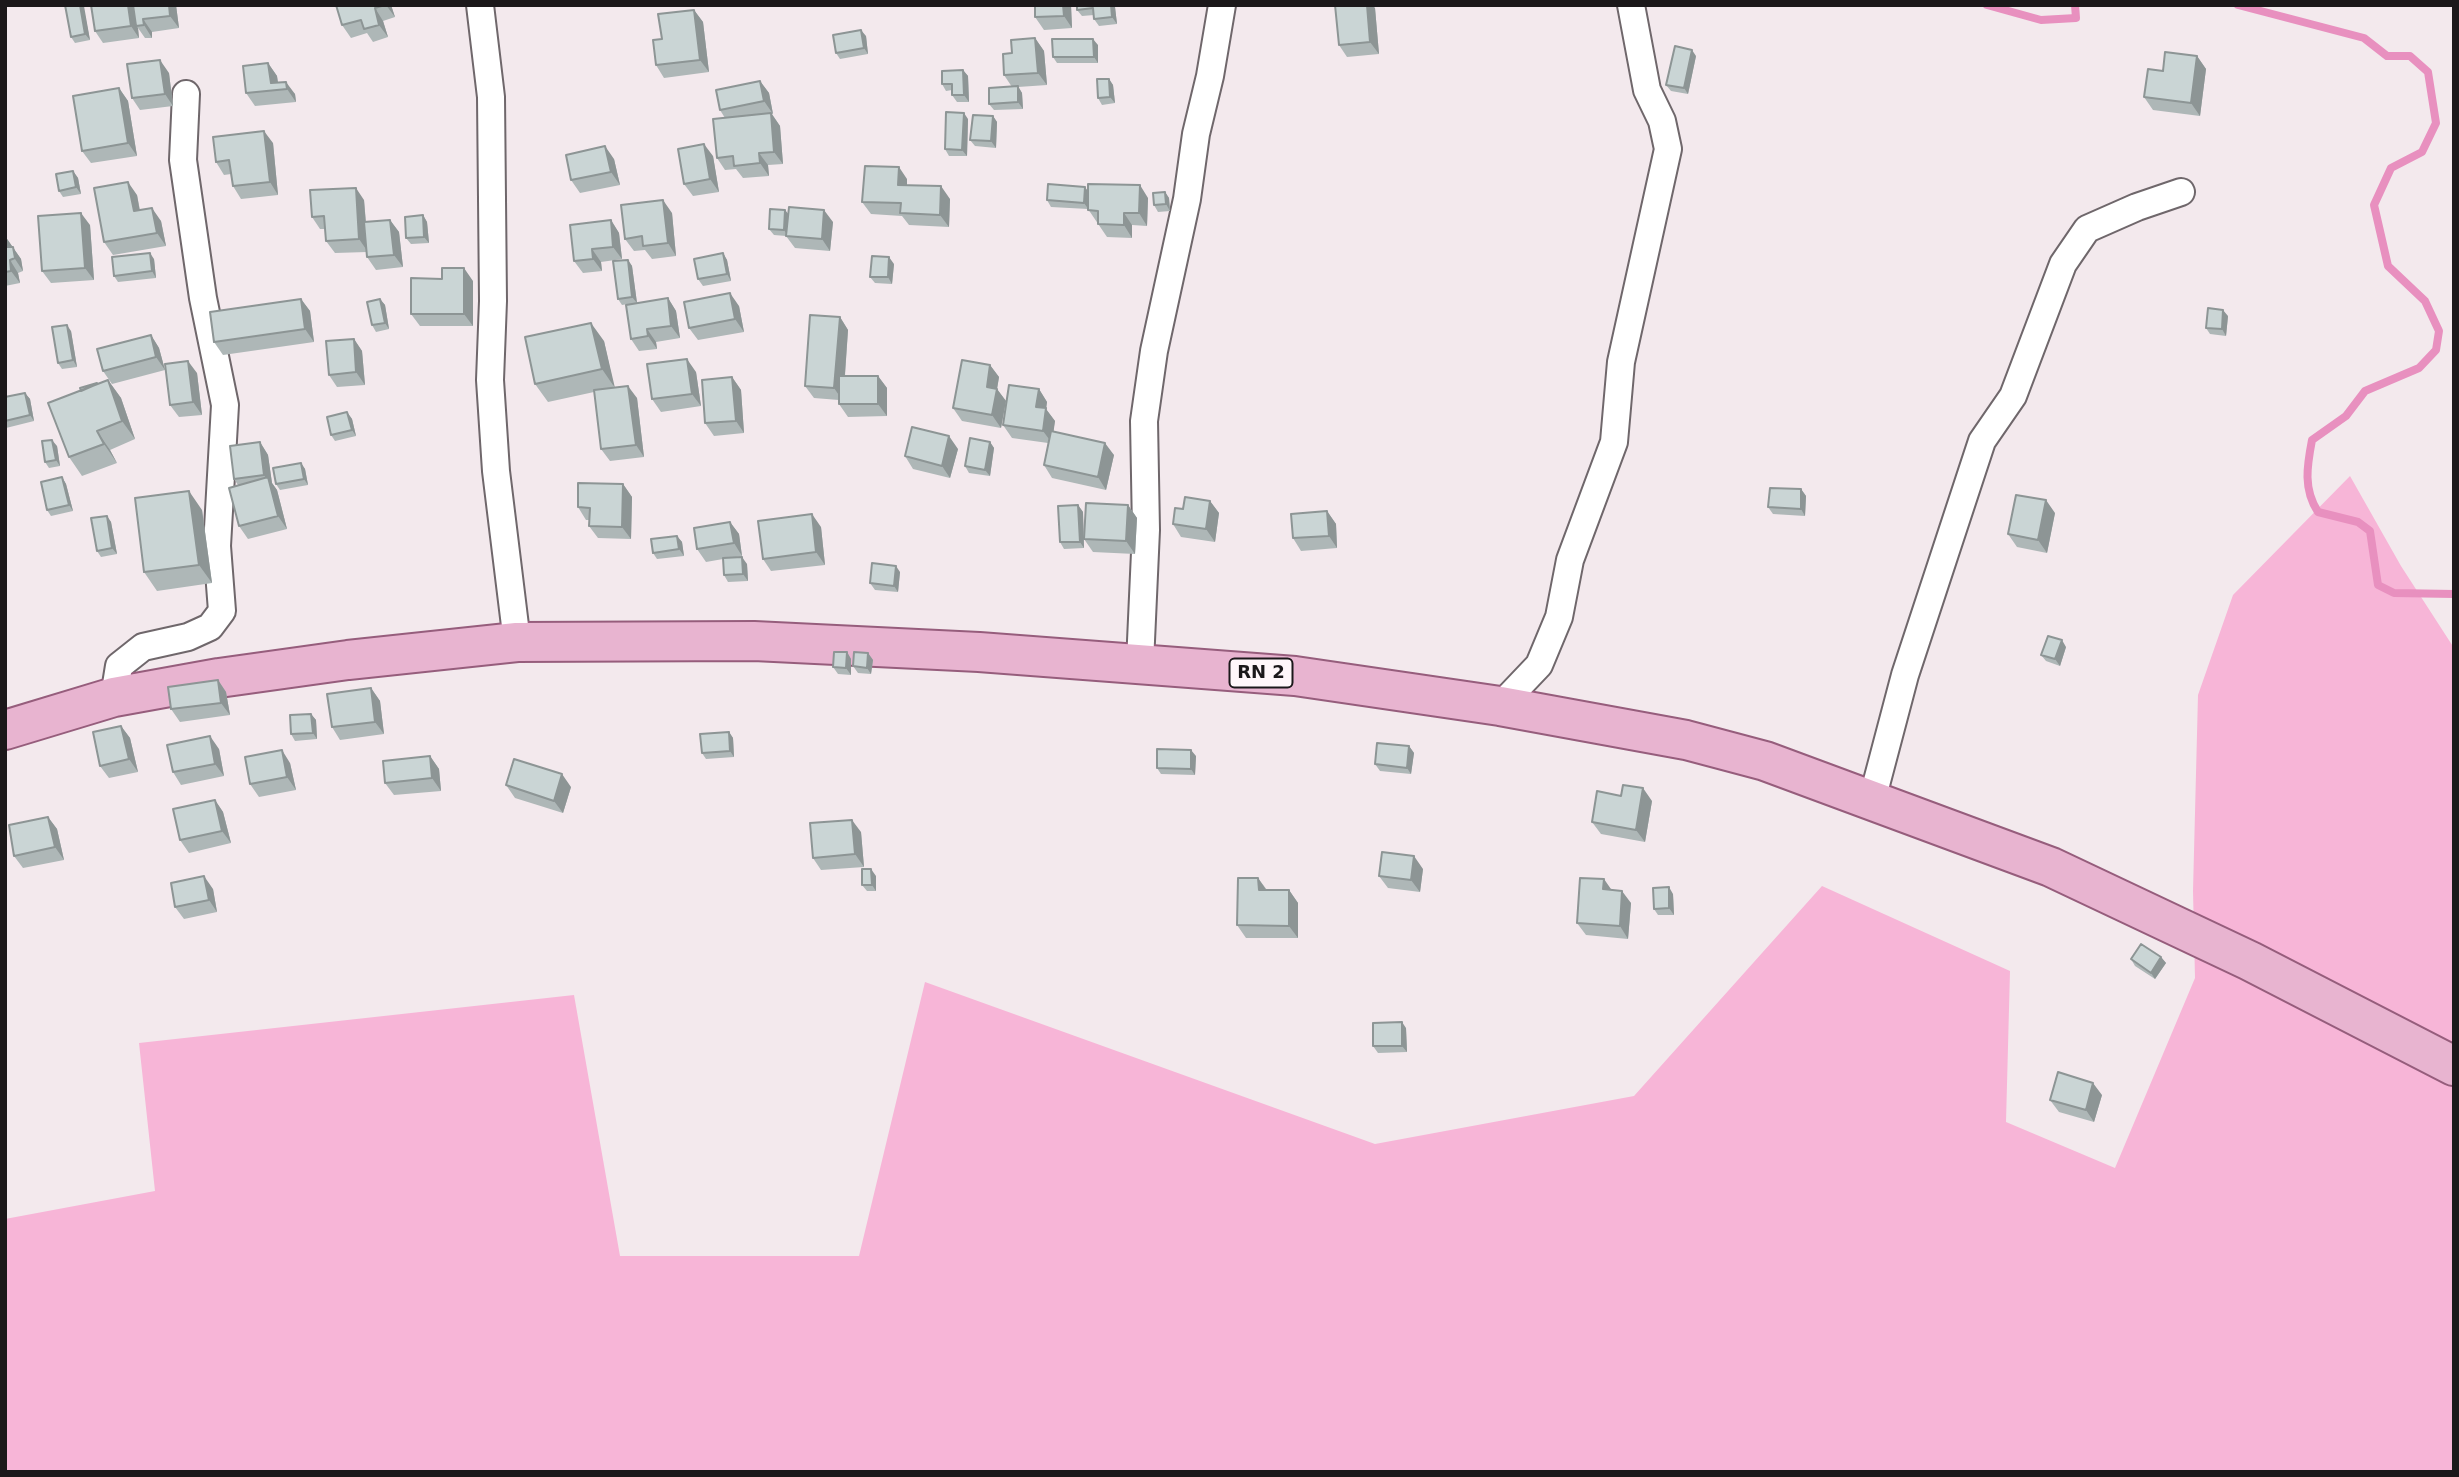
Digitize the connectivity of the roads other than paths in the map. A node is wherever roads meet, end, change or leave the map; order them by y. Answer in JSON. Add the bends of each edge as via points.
{"nodes":[{"id":1,"x":480,"y":5,"type":"edge"},
{"id":2,"x":1222,"y":5,"type":"edge"},
{"id":3,"x":1630,"y":5,"type":"edge"},
{"id":4,"x":186,"y":94,"type":"dead end"},
{"id":5,"x":2180,"y":192,"type":"dead end"},
{"id":6,"x":517,"y":642,"type":"junction"},
{"id":7,"x":1140,"y":663,"type":"junction"},
{"id":8,"x":114,"y":697,"type":"junction"},
{"id":9,"x":1500,"y":706,"type":"junction"},
{"id":10,"x":5,"y":730,"type":"edge"},
{"id":11,"x":1872,"y":800,"type":"junction"},
{"id":12,"x":2454,"y":1066,"type":"edge"}],
"edges":[{"from":1,"to":6,"type":"street","via":[[491,97],[490,380]]},
{"from":2,"to":7,"type":"street","via":[[1144,421],[1146,530]]},
{"from":3,"to":9,"type":"street","via":[[1647,90],[1668,149],[1621,362],[1614,442],[1570,559],[1559,617],[1539,665]]},
{"from":4,"to":8,"type":"street","via":[[183,160],[203,298],[225,405],[217,546],[222,611],[210,627],[143,648],[119,666]]},
{"from":5,"to":11,"type":"street","via":[[2087,229],[2063,264],[2013,396],[1982,441],[1905,675]]},
{"from":6,"to":7,"type":"main road","number":"RN 2","via":[[754,641]]},
{"from":6,"to":8,"type":"main road","number":"RN 2","via":[[348,660]]},
{"from":7,"to":9,"type":"main road","number":"RN 2","via":[[1296,676]]},
{"from":8,"to":10,"type":"main road","number":"RN 2"},
{"from":9,"to":11,"type":"main road","number":"RN 2","via":[[1686,740],[1765,761]]},
{"from":11,"to":12,"type":"main road","number":"RN 2","via":[[2051,867],[2250,961]]}]}
